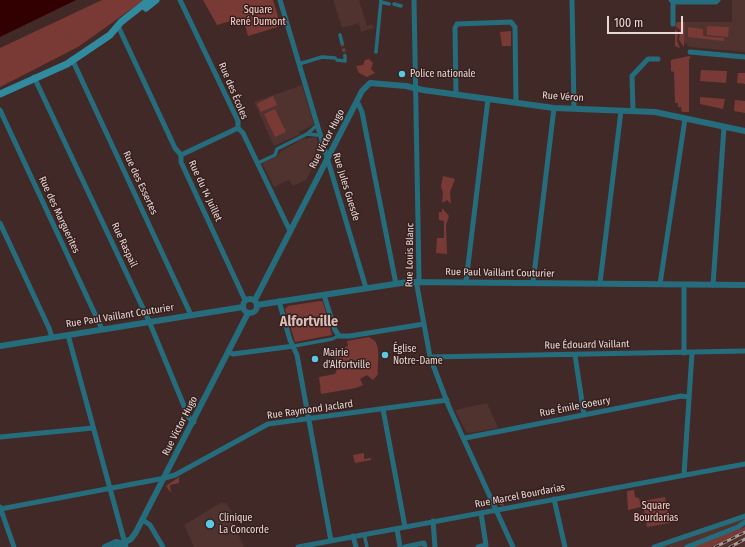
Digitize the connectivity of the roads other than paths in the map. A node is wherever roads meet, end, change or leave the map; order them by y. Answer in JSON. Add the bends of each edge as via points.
{"nodes":[{"id":1,"x":148,"y":0,"type":"edge"},
{"id":2,"x":156,"y":0,"type":"edge"},
{"id":3,"x":180,"y":0,"type":"edge"},
{"id":4,"x":280,"y":0,"type":"edge"},
{"id":5,"x":414,"y":0,"type":"edge"},
{"id":6,"x":572,"y":0,"type":"edge"},
{"id":7,"x":718,"y":0,"type":"edge"},
{"id":8,"x":381,"y":1,"type":"edge"},
{"id":9,"x":672,"y":1,"type":"edge"},
{"id":10,"x":389,"y":4,"type":"dead end"},
{"id":11,"x":394,"y":4,"type":"dead end"},
{"id":12,"x":401,"y":6,"type":"dead end"},
{"id":13,"x":673,"y":24,"type":"dead end"},
{"id":14,"x":118,"y":26,"type":"junction"},
{"id":15,"x":340,"y":36,"type":"dead end"},
{"id":16,"x":342,"y":43,"type":"tunnel mouth"},
{"id":17,"x":376,"y":52,"type":"dead end"},
{"id":18,"x":690,"y":52,"type":"dead end"},
{"id":19,"x":345,"y":56,"type":"dead end"},
{"id":20,"x":745,"y":57,"type":"edge"},
{"id":21,"x":72,"y":59,"type":"junction"},
{"id":22,"x":658,"y":59,"type":"dead end"},
{"id":23,"x":299,"y":64,"type":"junction"},
{"id":24,"x":37,"y":76,"type":"junction"},
{"id":25,"x":380,"y":82,"type":"joint"},
{"id":26,"x":416,"y":88,"type":"junction"},
{"id":27,"x":0,"y":94,"type":"edge"},
{"id":28,"x":456,"y":94,"type":"junction"},
{"id":29,"x":488,"y":99,"type":"junction"},
{"id":30,"x":357,"y":101,"type":"junction"},
{"id":31,"x":516,"y":102,"type":"junction"},
{"id":32,"x":554,"y":108,"type":"junction"},
{"id":33,"x":574,"y":108,"type":"junction"},
{"id":34,"x":0,"y":110,"type":"edge"},
{"id":35,"x":621,"y":111,"type":"junction"},
{"id":36,"x":633,"y":111,"type":"junction"},
{"id":37,"x":685,"y":119,"type":"junction"},
{"id":38,"x":315,"y":127,"type":"dead end"},
{"id":39,"x":724,"y":127,"type":"junction"},
{"id":40,"x":238,"y":128,"type":"junction"},
{"id":41,"x":745,"y":131,"type":"edge"},
{"id":42,"x":307,"y":134,"type":"junction"},
{"id":43,"x":317,"y":135,"type":"dead end"},
{"id":44,"x":181,"y":155,"type":"junction"},
{"id":45,"x":328,"y":160,"type":"junction"},
{"id":46,"x":260,"y":162,"type":"dead end"},
{"id":47,"x":0,"y":223,"type":"edge"},
{"id":48,"x":290,"y":231,"type":"junction"},
{"id":49,"x":418,"y":282,"type":"junction"},
{"id":50,"x":466,"y":282,"type":"junction"},
{"id":51,"x":533,"y":283,"type":"junction"},
{"id":52,"x":396,"y":284,"type":"junction"},
{"id":53,"x":600,"y":284,"type":"junction"},
{"id":54,"x":660,"y":284,"type":"junction"},
{"id":55,"x":684,"y":285,"type":"junction"},
{"id":56,"x":713,"y":285,"type":"junction"},
{"id":57,"x":745,"y":285,"type":"edge"},
{"id":58,"x":366,"y":288,"type":"junction"},
{"id":59,"x":324,"y":295,"type":"junction"},
{"id":60,"x":245,"y":300,"type":"junction"},
{"id":61,"x":279,"y":301,"type":"junction"},
{"id":62,"x":256,"y":302,"type":"junction"},
{"id":63,"x":242,"y":307,"type":"junction"},
{"id":64,"x":248,"y":313,"type":"junction"},
{"id":65,"x":191,"y":315,"type":"junction"},
{"id":66,"x":149,"y":321,"type":"junction"},
{"id":67,"x":424,"y":324,"type":"junction"},
{"id":68,"x":102,"y":329,"type":"junction"},
{"id":69,"x":68,"y":335,"type":"junction"},
{"id":70,"x":339,"y":336,"type":"junction"},
{"id":71,"x":52,"y":337,"type":"junction"},
{"id":72,"x":0,"y":346,"type":"edge"},
{"id":73,"x":294,"y":346,"type":"junction"},
{"id":74,"x":745,"y":351,"type":"edge"},
{"id":75,"x":229,"y":352,"type":"junction"},
{"id":76,"x":692,"y":352,"type":"junction"},
{"id":77,"x":684,"y":353,"type":"junction"},
{"id":78,"x":575,"y":355,"type":"junction"},
{"id":79,"x":430,"y":357,"type":"junction"},
{"id":80,"x":689,"y":396,"type":"junction"},
{"id":81,"x":447,"y":400,"type":"junction"},
{"id":82,"x":383,"y":409,"type":"junction"},
{"id":83,"x":584,"y":415,"type":"junction"},
{"id":84,"x":308,"y":420,"type":"junction"},
{"id":85,"x":194,"y":422,"type":"junction"},
{"id":86,"x":93,"y":428,"type":"junction"},
{"id":87,"x":0,"y":437,"type":"edge"},
{"id":88,"x":464,"y":438,"type":"junction"},
{"id":89,"x":745,"y":464,"type":"edge"},
{"id":90,"x":684,"y":475,"type":"junction"},
{"id":91,"x":165,"y":478,"type":"junction"},
{"id":92,"x":111,"y":489,"type":"junction"},
{"id":93,"x":554,"y":499,"type":"junction"},
{"id":94,"x":0,"y":508,"type":"edge"},
{"id":95,"x":497,"y":510,"type":"junction"},
{"id":96,"x":481,"y":513,"type":"junction"},
{"id":97,"x":745,"y":516,"type":"edge"},
{"id":98,"x":143,"y":520,"type":"junction"},
{"id":99,"x":433,"y":521,"type":"junction"},
{"id":100,"x":745,"y":522,"type":"edge"},
{"id":101,"x":405,"y":527,"type":"junction"},
{"id":102,"x":397,"y":529,"type":"junction"},
{"id":103,"x":364,"y":534,"type":"junction"},
{"id":104,"x":353,"y":536,"type":"junction"},
{"id":105,"x":331,"y":541,"type":"junction"},
{"id":106,"x":126,"y":545,"type":"edge"},
{"id":107,"x":321,"y":545,"type":"edge"},
{"id":108,"x":14,"y":547,"type":"edge"},
{"id":109,"x":104,"y":547,"type":"edge"},
{"id":110,"x":116,"y":547,"type":"edge"},
{"id":111,"x":163,"y":547,"type":"edge"},
{"id":112,"x":298,"y":547,"type":"edge"},
{"id":113,"x":356,"y":547,"type":"edge"},
{"id":114,"x":367,"y":547,"type":"edge"},
{"id":115,"x":400,"y":547,"type":"edge"},
{"id":116,"x":405,"y":547,"type":"edge"},
{"id":117,"x":425,"y":547,"type":"edge"},
{"id":118,"x":435,"y":547,"type":"edge"},
{"id":119,"x":478,"y":547,"type":"edge"},
{"id":120,"x":513,"y":547,"type":"edge"},
{"id":121,"x":565,"y":547,"type":"edge"},
{"id":122,"x":654,"y":547,"type":"edge"},
{"id":123,"x":687,"y":547,"type":"edge"}],
"edges":[{"from":1,"to":14,"type":"main road"},
{"from":2,"to":14,"type":"main road"},
{"from":3,"to":40,"type":"street","name":"Rue des Écoles","via":[[238,120]]},
{"from":4,"to":23,"type":"street","name":"Rue Jules Guesde"},
{"from":5,"to":26,"type":"street","name":"Rue Louis Blanc"},
{"from":6,"to":33,"type":"street"},
{"from":7,"to":9,"type":"street","via":[[712,3]]},
{"from":8,"to":10,"type":"street"},
{"from":8,"to":17,"type":"street"},
{"from":9,"to":13,"type":"street"},
{"from":11,"to":12,"type":"street"},
{"from":14,"to":21,"type":"main road","via":[[110,35]]},
{"from":14,"to":44,"type":"street","name":"Rue du 14 Juillet","via":[[175,148]]},
{"from":15,"to":16,"type":"street"},
{"from":18,"to":20,"type":"street"},
{"from":19,"to":23,"type":"street","via":[[345,61],[331,56]]},
{"from":21,"to":24,"type":"main road","via":[[65,60]]},
{"from":21,"to":65,"type":"street","name":"Rue des Essertes"},
{"from":22,"to":36,"type":"street","via":[[648,59],[632,76]]},
{"from":23,"to":45,"type":"street","name":"Rue Jules Guesde"},
{"from":24,"to":27,"type":"main road"},
{"from":24,"to":66,"type":"street","name":"Rue Raspail"},
{"from":25,"to":26,"type":"street","name":"Rue Véron"},
{"from":25,"to":30,"type":"street","name":"Rue Victor Hugo","via":[[367,84]]},
{"from":26,"to":28,"type":"street","name":"Rue Véron"},
{"from":26,"to":49,"type":"street","name":"Rue Louis Blanc"},
{"from":28,"to":29,"type":"street","name":"Rue Véron"},
{"from":28,"to":31,"type":"street","via":[[457,24],[511,22],[515,27]]},
{"from":29,"to":31,"type":"street","name":"Rue Véron"},
{"from":29,"to":50,"type":"street"},
{"from":30,"to":45,"type":"street","name":"Rue Victor Hugo"},
{"from":30,"to":52,"type":"street","via":[[362,112]]},
{"from":31,"to":32,"type":"street","name":"Rue Véron"},
{"from":32,"to":33,"type":"street","name":"Rue Véron"},
{"from":32,"to":51,"type":"street"},
{"from":33,"to":35,"type":"street","name":"Rue Véron"},
{"from":34,"to":68,"type":"street","name":"Rue des Marguerites"},
{"from":35,"to":36,"type":"street","name":"Rue Véron"},
{"from":35,"to":53,"type":"street"},
{"from":36,"to":37,"type":"street","name":"Rue Véron","via":[[655,112]]},
{"from":37,"to":39,"type":"street","name":"Rue Véron"},
{"from":37,"to":54,"type":"street"},
{"from":38,"to":42,"type":"street"},
{"from":39,"to":41,"type":"street","name":"Rue Véron"},
{"from":39,"to":56,"type":"street"},
{"from":40,"to":44,"type":"street"},
{"from":40,"to":48,"type":"street","name":"Rue des Écoles","via":[[243,133]]},
{"from":42,"to":43,"type":"street"},
{"from":42,"to":46,"type":"street"},
{"from":44,"to":60,"type":"street","name":"Rue du 14 Juillet","via":[[181,162]]},
{"from":45,"to":48,"type":"street","name":"Rue Victor Hugo"},
{"from":45,"to":58,"type":"street","name":"Rue Jules Guesde"},
{"from":47,"to":71,"type":"street"},
{"from":48,"to":62,"type":"street","name":"Rue Victor Hugo"},
{"from":49,"to":50,"type":"street","name":"Rue Paul Vaillant Couturier"},
{"from":49,"to":52,"type":"street","name":"Rue Paul Vaillant Couturier"},
{"from":49,"to":67,"type":"street","name":"Rue Louis Blanc"},
{"from":50,"to":51,"type":"street","name":"Rue Paul Vaillant Couturier"},
{"from":51,"to":53,"type":"street","name":"Rue Paul Vaillant Couturier"},
{"from":52,"to":58,"type":"street","name":"Rue Paul Vaillant Couturier"},
{"from":53,"to":54,"type":"street","name":"Rue Paul Vaillant Couturier"},
{"from":54,"to":55,"type":"street","name":"Rue Paul Vaillant Couturier"},
{"from":55,"to":56,"type":"street","name":"Rue Paul Vaillant Couturier"},
{"from":55,"to":77,"type":"street"},
{"from":56,"to":57,"type":"street","name":"Rue Paul Vaillant Couturier"},
{"from":58,"to":59,"type":"street","name":"Rue Paul Vaillant Couturier"},
{"from":59,"to":61,"type":"street","name":"Rue Paul Vaillant Couturier"},
{"from":59,"to":70,"type":"street"},
{"from":60,"to":62,"type":"street","via":[[250,298]]},
{"from":60,"to":63,"type":"street"},
{"from":61,"to":62,"type":"street","name":"Rue Paul Vaillant Couturier"},
{"from":61,"to":73,"type":"street"},
{"from":62,"to":64,"type":"street","via":[[254,312]]},
{"from":63,"to":64,"type":"street"},
{"from":63,"to":65,"type":"street","name":"Rue Paul Vaillant Couturier"},
{"from":64,"to":75,"type":"street","name":"Rue Victor Hugo"},
{"from":65,"to":66,"type":"street","name":"Rue Paul Vaillant Couturier"},
{"from":66,"to":68,"type":"street","name":"Rue Paul Vaillant Couturier"},
{"from":66,"to":85,"type":"street","name":"Rue Raspail","via":[[188,418]]},
{"from":67,"to":70,"type":"street"},
{"from":67,"to":79,"type":"street","name":"Rue Louis Blanc"},
{"from":68,"to":69,"type":"street","name":"Rue Paul Vaillant Couturier"},
{"from":69,"to":71,"type":"street","name":"Rue Paul Vaillant Couturier"},
{"from":69,"to":86,"type":"street"},
{"from":70,"to":73,"type":"street"},
{"from":71,"to":72,"type":"street","name":"Rue Paul Vaillant Couturier"},
{"from":73,"to":75,"type":"street","via":[[233,354]]},
{"from":73,"to":84,"type":"street"},
{"from":74,"to":76,"type":"street","name":"Rue Édouard Vaillant"},
{"from":75,"to":85,"type":"street","name":"Rue Victor Hugo"},
{"from":76,"to":77,"type":"street","name":"Rue Édouard Vaillant"},
{"from":76,"to":80,"type":"street"},
{"from":77,"to":78,"type":"street","name":"Rue Édouard Vaillant"},
{"from":78,"to":79,"type":"street","name":"Rue Édouard Vaillant"},
{"from":78,"to":83,"type":"street"},
{"from":79,"to":81,"type":"street","name":"Rue Louis Blanc"},
{"from":80,"to":83,"type":"street","name":"Rue Émile Goeury"},
{"from":80,"to":90,"type":"street"},
{"from":81,"to":82,"type":"street","name":"Rue Raymond Jaclard"},
{"from":81,"to":88,"type":"street","name":"Rue Louis Blanc"},
{"from":82,"to":84,"type":"street","name":"Rue Raymond Jaclard"},
{"from":82,"to":101,"type":"street"},
{"from":83,"to":88,"type":"street","name":"Rue Émile Goeury"},
{"from":84,"to":91,"type":"street","name":"Rue Raymond Jaclard","via":[[268,424]]},
{"from":84,"to":105,"type":"street"},
{"from":85,"to":91,"type":"street","name":"Rue Victor Hugo"},
{"from":86,"to":87,"type":"street"},
{"from":86,"to":92,"type":"street"},
{"from":88,"to":95,"type":"street","name":"Rue Louis Blanc"},
{"from":89,"to":90,"type":"street","name":"Rue Marcel Bourdarias"},
{"from":90,"to":93,"type":"street","name":"Rue Marcel Bourdarias"},
{"from":91,"to":92,"type":"street","name":"Rue Raymond Jaclard"},
{"from":91,"to":98,"type":"street","name":"Rue Victor Hugo"},
{"from":92,"to":94,"type":"street","name":"Rue Raymond Jaclard"},
{"from":92,"to":106,"type":"street"},
{"from":93,"to":95,"type":"street","name":"Rue Marcel Bourdarias"},
{"from":93,"to":121,"type":"street"},
{"from":94,"to":108,"type":"street"},
{"from":95,"to":96,"type":"street","name":"Rue Marcel Bourdarias"},
{"from":95,"to":120,"type":"street","name":"Rue Louis Blanc"},
{"from":96,"to":99,"type":"street","name":"Rue Marcel Bourdarias"},
{"from":96,"to":119,"type":"street","via":[[486,545]]},
{"from":97,"to":122,"type":"street"},
{"from":98,"to":106,"type":"street","name":"Rue Victor Hugo"},
{"from":98,"to":111,"type":"street","via":[[150,525]]},
{"from":99,"to":101,"type":"street","name":"Rue Marcel Bourdarias"},
{"from":99,"to":118,"type":"street"},
{"from":100,"to":123,"type":"street"},
{"from":101,"to":102,"type":"street","name":"Rue Marcel Bourdarias"},
{"from":102,"to":103,"type":"street","name":"Rue Marcel Bourdarias"},
{"from":102,"to":115,"type":"street"},
{"from":103,"to":104,"type":"street","name":"Rue Marcel Bourdarias"},
{"from":103,"to":114,"type":"street"},
{"from":104,"to":105,"type":"street","name":"Rue Marcel Bourdarias"},
{"from":104,"to":113,"type":"street"},
{"from":105,"to":107,"type":"street","name":"Rue Marcel Bourdarias"},
{"from":106,"to":109,"type":"street","via":[[116,542]]},
{"from":106,"to":110,"type":"street"},
{"from":107,"to":112,"type":"street","name":"Rue Marcel Bourdarias"},
{"from":116,"to":117,"type":"street","via":[[424,544]]}]}
